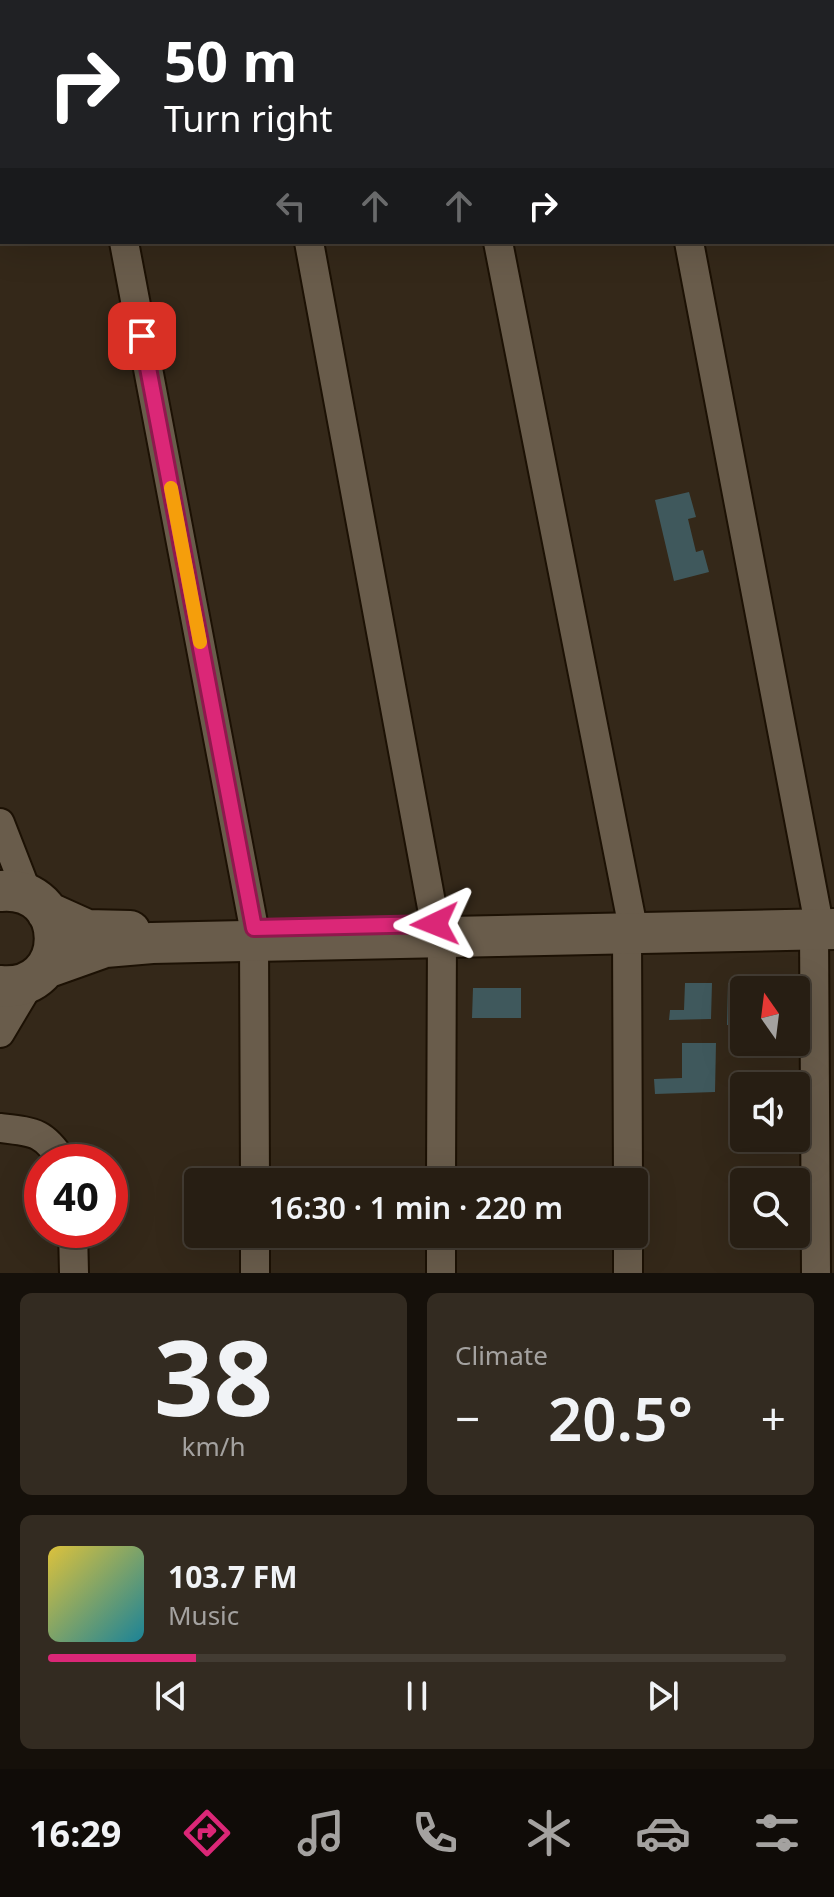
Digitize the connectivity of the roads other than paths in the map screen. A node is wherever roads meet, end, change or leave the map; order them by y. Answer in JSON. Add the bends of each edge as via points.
{"nodes":[{"id":1,"x":124,"y":244,"type":"edge"},
{"id":2,"x":309,"y":244,"type":"edge"},
{"id":3,"x":498,"y":244,"type":"edge"},
{"id":4,"x":689,"y":244,"type":"edge"},
{"id":5,"x":0,"y":823,"type":"edge"},
{"id":6,"x":25,"y":899,"type":"edge"},
{"id":7,"x":825,"y":921,"type":"edge"},
{"id":8,"x":629,"y":926,"type":"junction"},
{"id":9,"x":439,"y":930,"type":"junction"},
{"id":10,"x":254,"y":934,"type":"junction"},
{"id":11,"x":25,"y":978,"type":"edge"},
{"id":12,"x":0,"y":1033,"type":"edge"},
{"id":13,"x":0,"y":1128,"type":"edge"},
{"id":14,"x":52,"y":1144,"type":"edge"},
{"id":15,"x":255,"y":1168,"type":"edge"},
{"id":16,"x":441,"y":1168,"type":"edge"},
{"id":17,"x":628,"y":1168,"type":"edge"},
{"id":18,"x":73,"y":1248,"type":"edge"},
{"id":19,"x":255,"y":1248,"type":"edge"},
{"id":20,"x":441,"y":1248,"type":"edge"},
{"id":21,"x":628,"y":1248,"type":"edge"},
{"id":22,"x":74,"y":1273,"type":"edge"},
{"id":23,"x":255,"y":1273,"type":"edge"},
{"id":24,"x":441,"y":1273,"type":"edge"},
{"id":25,"x":628,"y":1273,"type":"edge"},
{"id":26,"x":816,"y":1273,"type":"edge"}],
"edges":[{"from":1,"to":10,"type":"street"},
{"from":2,"to":9,"type":"street"},
{"from":3,"to":8,"type":"street"},
{"from":4,"to":7,"type":"street"},
{"from":5,"to":6,"type":"street"},
{"from":6,"to":10,"type":"street","via":[[87,930]]},
{"from":6,"to":11,"type":"street","via":[[55,943]]},
{"from":7,"to":8,"type":"street"},
{"from":7,"to":26,"type":"street"},
{"from":8,"to":9,"type":"street"},
{"from":8,"to":17,"type":"street"},
{"from":9,"to":10,"type":"street"},
{"from":9,"to":16,"type":"street"},
{"from":10,"to":11,"type":"street","via":[[105,947]]},
{"from":10,"to":15,"type":"street"},
{"from":11,"to":12,"type":"street"},
{"from":13,"to":14,"type":"street","via":[[31,1131]]},
{"from":18,"to":22,"type":"street"},
{"from":19,"to":23,"type":"street"},
{"from":20,"to":24,"type":"street"},
{"from":21,"to":25,"type":"street"}]}
